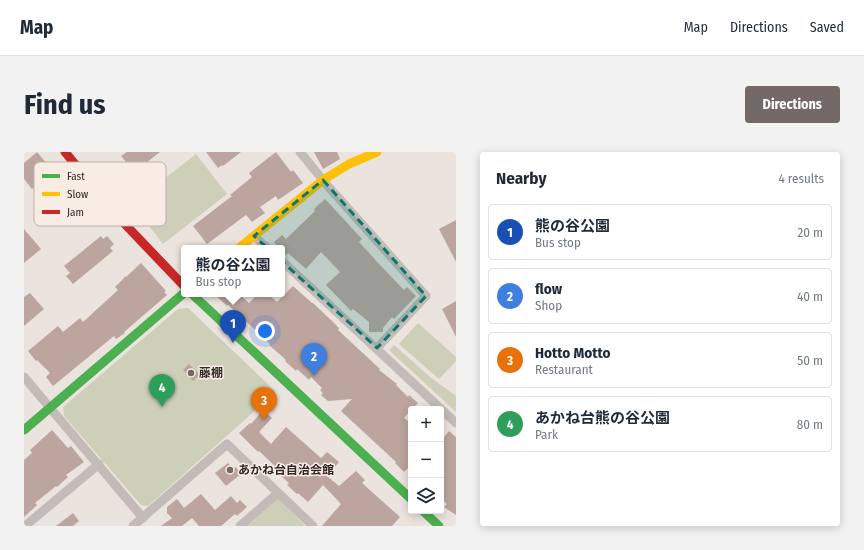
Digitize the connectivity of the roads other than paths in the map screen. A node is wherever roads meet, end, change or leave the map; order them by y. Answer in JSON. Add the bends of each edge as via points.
{"nodes":[{"id":1,"x":65,"y":152,"type":"edge"},
{"id":2,"x":300,"y":152,"type":"edge"},
{"id":3,"x":377,"y":152,"type":"edge"},
{"id":4,"x":73,"y":162,"type":"edge"},
{"id":5,"x":323,"y":180,"type":"junction"},
{"id":6,"x":128,"y":226,"type":"edge"},
{"id":7,"x":254,"y":236,"type":"junction"},
{"id":8,"x":243,"y":245,"type":"edge"},
{"id":9,"x":264,"y":245,"type":"edge"},
{"id":10,"x":285,"y":264,"type":"edge"},
{"id":11,"x":181,"y":283,"type":"edge"},
{"id":12,"x":181,"y":297,"type":"edge"},
{"id":13,"x":195,"y":297,"type":"edge"},
{"id":14,"x":377,"y":348,"type":"junction"},
{"id":15,"x":24,"y":377,"type":"edge"},
{"id":16,"x":50,"y":407,"type":"junction"},
{"id":17,"x":456,"y":423,"type":"edge"},
{"id":18,"x":24,"y":430,"type":"edge"},
{"id":19,"x":99,"y":464,"type":"junction"},
{"id":20,"x":278,"y":494,"type":"junction"},
{"id":21,"x":408,"y":496,"type":"edge"},
{"id":22,"x":426,"y":514,"type":"edge"},
{"id":23,"x":143,"y":518,"type":"junction"},
{"id":24,"x":26,"y":526,"type":"edge"},
{"id":25,"x":133,"y":526,"type":"edge"},
{"id":26,"x":240,"y":526,"type":"edge"},
{"id":27,"x":313,"y":526,"type":"edge"},
{"id":28,"x":439,"y":526,"type":"edge"}],
"edges":[{"from":1,"to":4,"type":"street"},
{"from":2,"to":5,"type":"street"},
{"from":3,"to":5,"type":"street","via":[[353,162]]},
{"from":5,"to":7,"type":"street"},
{"from":5,"to":14,"type":"street","via":[[426,296]]},
{"from":6,"to":11,"type":"street"},
{"from":7,"to":8,"type":"street"},
{"from":7,"to":9,"type":"street"},
{"from":10,"to":14,"type":"street"},
{"from":12,"to":16,"type":"street"},
{"from":13,"to":21,"type":"street"},
{"from":14,"to":17,"type":"street"},
{"from":15,"to":16,"type":"street"},
{"from":16,"to":18,"type":"street"},
{"from":16,"to":19,"type":"street"},
{"from":19,"to":23,"type":"street"},
{"from":19,"to":24,"type":"street"},
{"from":20,"to":23,"type":"street","via":[[227,444]]},
{"from":20,"to":26,"type":"street"},
{"from":20,"to":27,"type":"street"},
{"from":22,"to":28,"type":"street"},
{"from":23,"to":25,"type":"street"}]}
